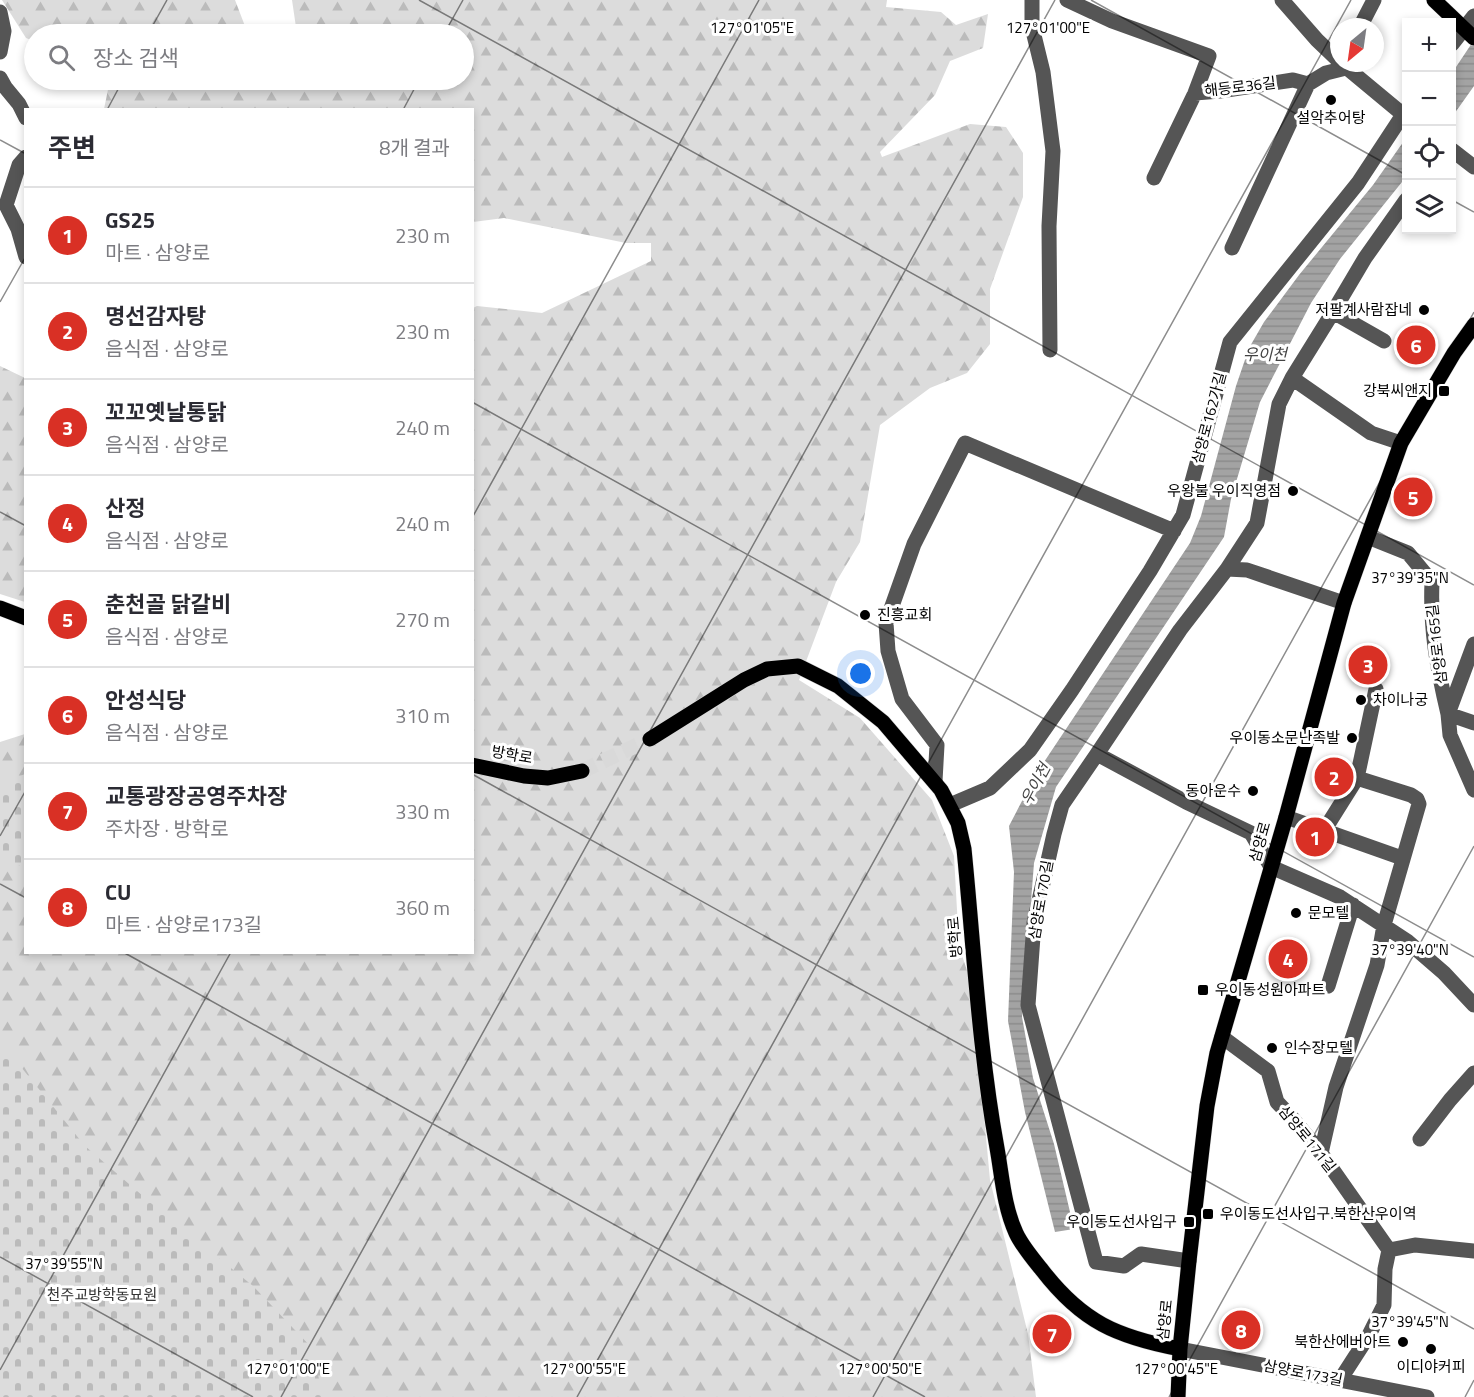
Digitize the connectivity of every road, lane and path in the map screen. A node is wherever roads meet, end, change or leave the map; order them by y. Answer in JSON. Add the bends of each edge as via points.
{"nodes":[{"id":1,"x":1032,"y":0,"type":"edge"},
{"id":2,"x":1067,"y":0,"type":"edge"},
{"id":3,"x":1282,"y":0,"type":"edge"},
{"id":4,"x":1374,"y":0,"type":"edge"},
{"id":5,"x":1434,"y":0,"type":"edge"},
{"id":6,"x":0,"y":12,"type":"edge"},
{"id":7,"x":1474,"y":16,"type":"edge"},
{"id":8,"x":1365,"y":18,"type":"edge"},
{"id":9,"x":1468,"y":32,"type":"edge"},
{"id":10,"x":0,"y":52,"type":"edge"},
{"id":11,"x":1330,"y":52,"type":"edge"},
{"id":12,"x":1330,"y":72,"type":"edge"},
{"id":13,"x":1353,"y":72,"type":"edge"},
{"id":14,"x":0,"y":78,"type":"edge"},
{"id":15,"x":1308,"y":84,"type":"junction"},
{"id":16,"x":1195,"y":93,"type":"junction"},
{"id":17,"x":1402,"y":112,"type":"edge"},
{"id":18,"x":24,"y":114,"type":"edge"},
{"id":19,"x":1402,"y":118,"type":"edge"},
{"id":20,"x":1456,"y":153,"type":"edge"},
{"id":21,"x":24,"y":159,"type":"edge"},
{"id":22,"x":1474,"y":167,"type":"edge"},
{"id":23,"x":1154,"y":178,"type":"dead end"},
{"id":24,"x":1402,"y":207,"type":"edge"},
{"id":25,"x":1232,"y":248,"type":"dead end"},
{"id":26,"x":24,"y":250,"type":"edge"},
{"id":27,"x":1333,"y":312,"type":"junction"},
{"id":28,"x":1474,"y":325,"type":"edge"},
{"id":29,"x":1384,"y":341,"type":"dead end"},
{"id":30,"x":1050,"y":350,"type":"dead end"},
{"id":31,"x":1292,"y":378,"type":"junction"},
{"id":32,"x":1401,"y":443,"type":"junction"},
{"id":33,"x":1174,"y":531,"type":"junction"},
{"id":34,"x":1368,"y":537,"type":"junction"},
{"id":35,"x":1227,"y":569,"type":"junction"},
{"id":36,"x":1344,"y":603,"type":"junction"},
{"id":37,"x":0,"y":608,"type":"edge"},
{"id":38,"x":24,"y":617,"type":"edge"},
{"id":39,"x":1474,"y":644,"type":"edge"},
{"id":40,"x":1376,"y":688,"type":"dead end"},
{"id":41,"x":1448,"y":714,"type":"junction"},
{"id":42,"x":1474,"y":723,"type":"edge"},
{"id":43,"x":650,"y":740,"type":"tunnel mouth"},
{"id":44,"x":1097,"y":754,"type":"junction"},
{"id":45,"x":474,"y":765,"type":"edge"},
{"id":46,"x":582,"y":771,"type":"tunnel mouth"},
{"id":47,"x":1357,"y":778,"type":"junction"},
{"id":48,"x":935,"y":781,"type":"junction"},
{"id":49,"x":1474,"y":790,"type":"edge"},
{"id":50,"x":950,"y":805,"type":"junction"},
{"id":51,"x":1286,"y":817,"type":"junction"},
{"id":52,"x":1325,"y":829,"type":"junction"},
{"id":53,"x":1402,"y":858,"type":"junction"},
{"id":54,"x":1271,"y":867,"type":"junction"},
{"id":55,"x":1353,"y":905,"type":"junction"},
{"id":56,"x":1384,"y":925,"type":"junction"},
{"id":57,"x":1328,"y":986,"type":"dead end"},
{"id":58,"x":1474,"y":1005,"type":"edge"},
{"id":59,"x":1222,"y":1037,"type":"junction"},
{"id":60,"x":1474,"y":1073,"type":"edge"},
{"id":61,"x":1420,"y":1138,"type":"dead end"},
{"id":62,"x":1321,"y":1153,"type":"junction"},
{"id":63,"x":1389,"y":1250,"type":"junction"},
{"id":64,"x":1474,"y":1251,"type":"edge"},
{"id":65,"x":1189,"y":1261,"type":"junction"},
{"id":66,"x":1180,"y":1349,"type":"junction"},
{"id":67,"x":1340,"y":1380,"type":"junction"},
{"id":68,"x":1178,"y":1397,"type":"edge"},
{"id":69,"x":1427,"y":1397,"type":"edge"}],
"edges":[{"from":1,"to":30,"type":"street","via":[[1032,27],[1053,151],[1048,226]]},
{"from":2,"to":16,"type":"street","via":[[1112,21],[1209,56]]},
{"from":3,"to":11,"type":"street"},
{"from":4,"to":8,"type":"street"},
{"from":5,"to":9,"type":"main road"},
{"from":6,"to":10,"type":"street","via":[[4,31]]},
{"from":7,"to":9,"type":"street"},
{"from":12,"to":15,"type":"street","name":"해등로36길"},
{"from":13,"to":17,"type":"street"},
{"from":14,"to":18,"type":"street"},
{"from":15,"to":16,"type":"street","name":"해등로36길","via":[[1293,80]]},
{"from":15,"to":25,"type":"street"},
{"from":16,"to":23,"type":"street","name":"해등로36길"},
{"from":19,"to":33,"type":"street","name":"삼양로162가길","via":[[1358,183],[1230,342],[1183,515]]},
{"from":20,"to":22,"type":"street"},
{"from":21,"to":26,"type":"street","via":[[6,205]]},
{"from":24,"to":27,"type":"street","name":"삼양로170길"},
{"from":27,"to":29,"type":"street"},
{"from":27,"to":31,"type":"street","name":"삼양로170길"},
{"from":28,"to":32,"type":"main road","name":"삼양로"},
{"from":31,"to":32,"type":"street","via":[[1371,433]]},
{"from":31,"to":35,"type":"street","name":"삼양로170길","via":[[1278,404],[1257,523]]},
{"from":32,"to":34,"type":"main road","name":"삼양로"},
{"from":33,"to":48,"type":"street","via":[[965,443],[914,544],[886,623],[888,651],[902,699],[937,745]]},
{"from":33,"to":50,"type":"street","name":"삼양로162가길","via":[[1030,750],[990,788]]},
{"from":34,"to":36,"type":"main road","name":"삼양로"},
{"from":34,"to":41,"type":"street","name":"삼양로165길","via":[[1408,553],[1432,582],[1431,617]]},
{"from":35,"to":36,"type":"street","via":[[1247,570]]},
{"from":35,"to":44,"type":"street","name":"삼양로170길","via":[[1180,630]]},
{"from":36,"to":51,"type":"main road","name":"삼양로"},
{"from":37,"to":38,"type":"main road"},
{"from":39,"to":41,"type":"street"},
{"from":40,"to":47,"type":"street"},
{"from":41,"to":42,"type":"street"},
{"from":41,"to":49,"type":"street","name":"삼양로165길","via":[[1450,735]]},
{"from":43,"to":48,"type":"main road","name":"방학로","via":[[744,680],[767,669],[798,666],[838,686],[883,722]]},
{"from":44,"to":54,"type":"street","via":[[1251,833]]},
{"from":44,"to":65,"type":"street","name":"삼양로170길","via":[[1062,805],[1054,834],[1034,923],[1028,1005],[1095,1262],[1124,1266],[1141,1254]]},
{"from":45,"to":46,"type":"main road","name":"방학로","via":[[548,778]]},
{"from":47,"to":52,"type":"street"},
{"from":47,"to":53,"type":"street","via":[[1417,799],[1419,808]]},
{"from":48,"to":50,"type":"main road","name":"방학로"},
{"from":50,"to":66,"type":"main road","name":"방학로","via":[[964,849],[988,1100],[1016,1234],[1059,1293],[1084,1315],[1110,1330]]},
{"from":51,"to":52,"type":"street"},
{"from":51,"to":54,"type":"main road","name":"삼양로"},
{"from":52,"to":53,"type":"street"},
{"from":53,"to":56,"type":"street"},
{"from":54,"to":55,"type":"street"},
{"from":54,"to":59,"type":"main road","name":"삼양로"},
{"from":55,"to":56,"type":"street"},
{"from":55,"to":57,"type":"street"},
{"from":56,"to":58,"type":"street","via":[[1444,973]]},
{"from":56,"to":62,"type":"street","via":[[1377,965],[1336,1087]]},
{"from":59,"to":62,"type":"street","name":"삼양로171길","via":[[1268,1071],[1276,1102]]},
{"from":59,"to":65,"type":"main road","name":"삼양로","via":[[1207,1106]]},
{"from":60,"to":61,"type":"street"},
{"from":62,"to":63,"type":"street","name":"삼양로171길"},
{"from":63,"to":64,"type":"street","via":[[1415,1245]]},
{"from":63,"to":67,"type":"street","via":[[1384,1305]]},
{"from":65,"to":66,"type":"main road","name":"삼양로"},
{"from":66,"to":67,"type":"street","name":"삼양로173길"},
{"from":66,"to":68,"type":"main road","name":"삼양로"},
{"from":67,"to":69,"type":"street","name":"삼양로173길"}]}
